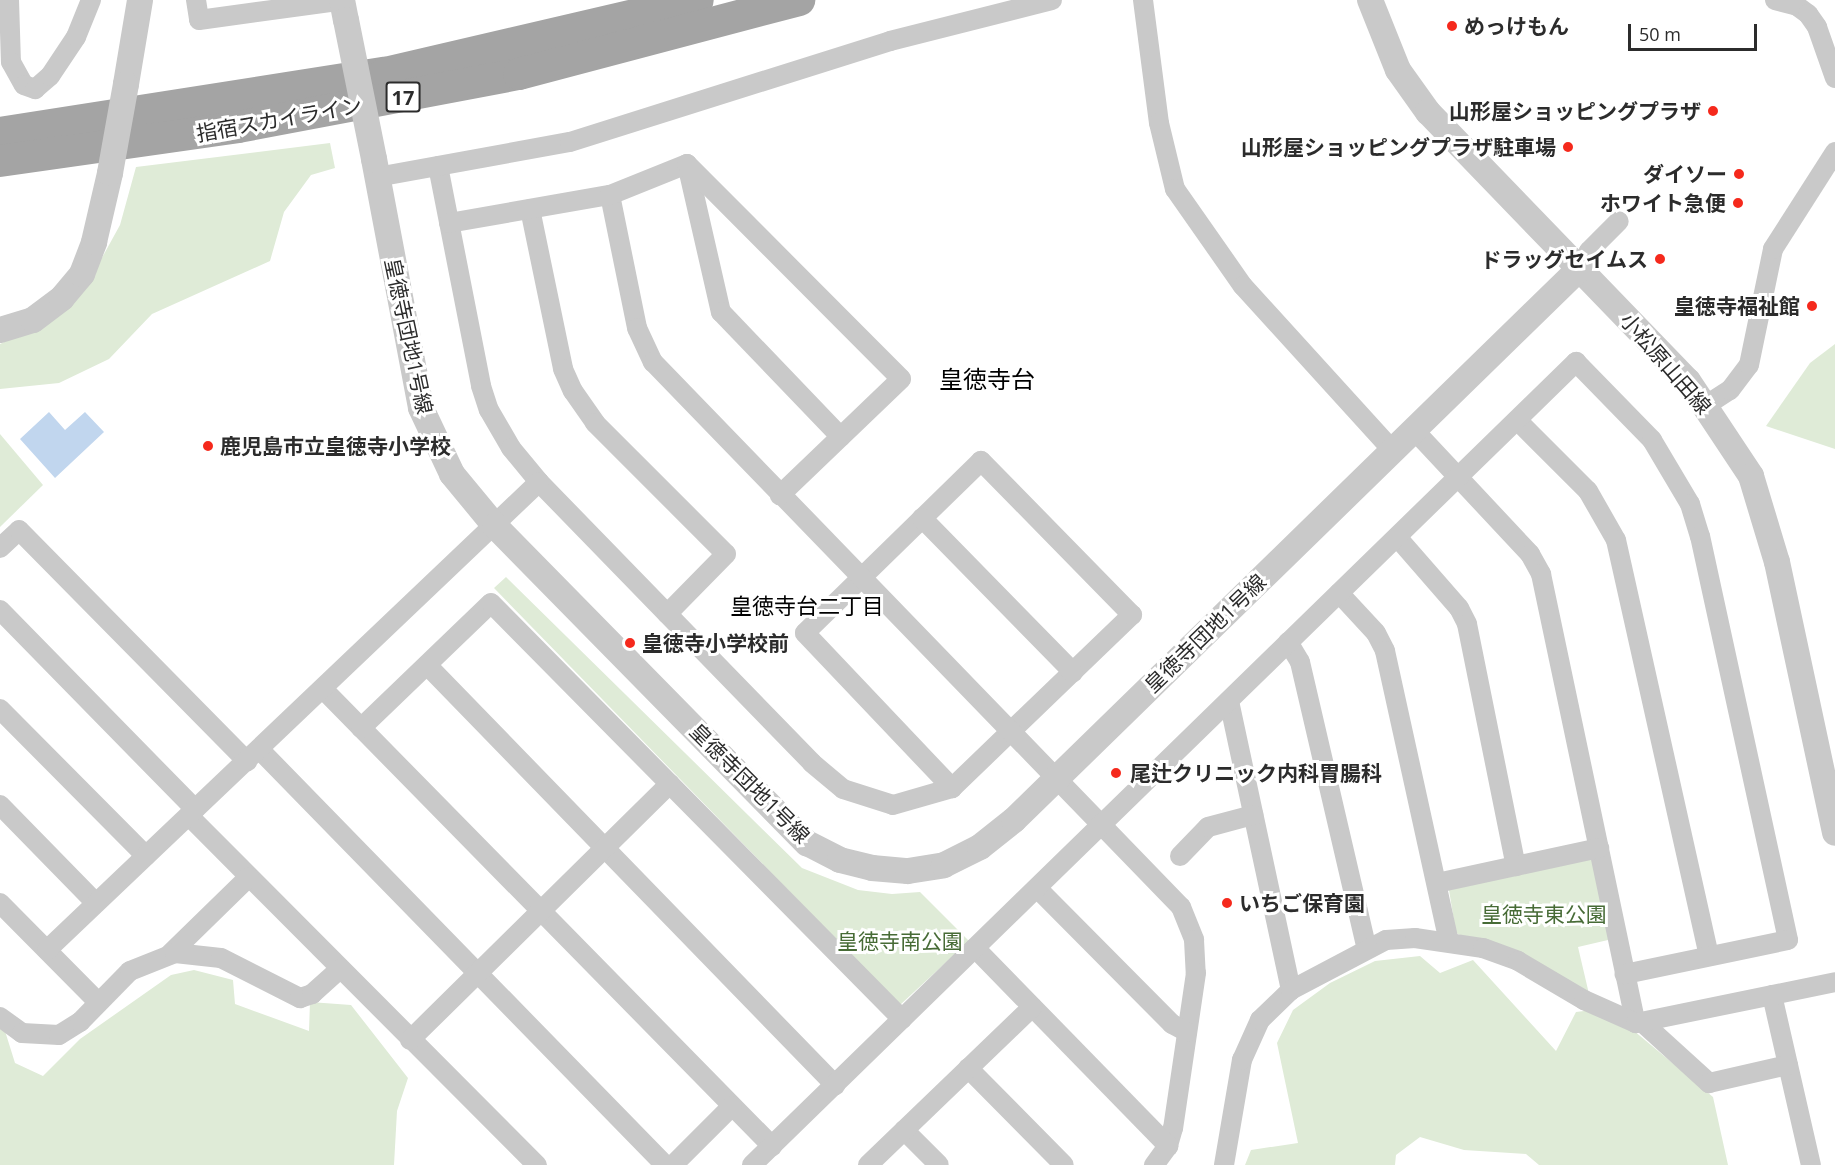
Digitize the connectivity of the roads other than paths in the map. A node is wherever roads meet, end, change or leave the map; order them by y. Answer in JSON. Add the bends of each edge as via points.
{"nodes":[{"id":1,"x":9,"y":0,"type":"edge"},
{"id":2,"x":91,"y":0,"type":"edge"},
{"id":3,"x":140,"y":0,"type":"edge"},
{"id":4,"x":196,"y":0,"type":"edge"},
{"id":5,"x":698,"y":0,"type":"edge"},
{"id":6,"x":799,"y":0,"type":"edge"},
{"id":7,"x":1052,"y":0,"type":"edge"},
{"id":8,"x":1143,"y":0,"type":"edge"},
{"id":9,"x":1370,"y":0,"type":"edge"},
{"id":10,"x":1775,"y":0,"type":"edge"},
{"id":11,"x":282,"y":5,"type":"edge"},
{"id":12,"x":344,"y":5,"type":"edge"},
{"id":13,"x":1835,"y":78,"type":"edge"},
{"id":14,"x":0,"y":133,"type":"edge"},
{"id":15,"x":1835,"y":152,"type":"edge"},
{"id":16,"x":0,"y":161,"type":"edge"},
{"id":17,"x":687,"y":164,"type":"junction"},
{"id":18,"x":438,"y":166,"type":"junction"},
{"id":19,"x":375,"y":168,"type":"junction"},
{"id":20,"x":610,"y":195,"type":"junction"},
{"id":21,"x":530,"y":209,"type":"junction"},
{"id":22,"x":1619,"y":221,"type":"dead end"},
{"id":23,"x":449,"y":223,"type":"junction"},
{"id":24,"x":1580,"y":268,"type":"junction"},
{"id":25,"x":0,"y":330,"type":"edge"},
{"id":26,"x":1705,"y":406,"type":"junction"},
{"id":27,"x":1517,"y":420,"type":"junction"},
{"id":28,"x":1414,"y":430,"type":"junction"},
{"id":29,"x":841,"y":437,"type":"junction"},
{"id":30,"x":1393,"y":450,"type":"junction"},
{"id":31,"x":1458,"y":477,"type":"junction"},
{"id":32,"x":539,"y":482,"type":"junction"},
{"id":33,"x":780,"y":495,"type":"junction"},
{"id":34,"x":922,"y":518,"type":"junction"},
{"id":35,"x":495,"y":526,"type":"junction"},
{"id":36,"x":1397,"y":537,"type":"junction"},
{"id":37,"x":0,"y":548,"type":"edge"},
{"id":38,"x":861,"y":578,"type":"junction"},
{"id":39,"x":1339,"y":593,"type":"junction"},
{"id":40,"x":0,"y":610,"type":"edge"},
{"id":41,"x":667,"y":614,"type":"junction"},
{"id":42,"x":1288,"y":642,"type":"junction"},
{"id":43,"x":427,"y":665,"type":"junction"},
{"id":44,"x":1073,"y":672,"type":"junction"},
{"id":45,"x":322,"y":689,"type":"junction"},
{"id":46,"x":1229,"y":701,"type":"junction"},
{"id":47,"x":0,"y":709,"type":"edge"},
{"id":48,"x":361,"y":728,"type":"junction"},
{"id":49,"x":1012,"y":732,"type":"junction"},
{"id":50,"x":253,"y":755,"type":"junction"},
{"id":51,"x":1057,"y":777,"type":"junction"},
{"id":52,"x":670,"y":784,"type":"junction"},
{"id":53,"x":952,"y":788,"type":"junction"},
{"id":54,"x":0,"y":805,"type":"edge"},
{"id":55,"x":192,"y":812,"type":"junction"},
{"id":56,"x":1253,"y":815,"type":"junction"},
{"id":57,"x":1103,"y":823,"type":"junction"},
{"id":58,"x":1835,"y":833,"type":"edge"},
{"id":59,"x":605,"y":848,"type":"junction"},
{"id":60,"x":1599,"y":848,"type":"junction"},
{"id":61,"x":146,"y":856,"type":"junction"},
{"id":62,"x":1180,"y":856,"type":"dead end"},
{"id":63,"x":1516,"y":866,"type":"junction"},
{"id":64,"x":249,"y":877,"type":"junction"},
{"id":65,"x":1437,"y":883,"type":"junction"},
{"id":66,"x":1037,"y":888,"type":"junction"},
{"id":67,"x":0,"y":903,"type":"edge"},
{"id":68,"x":96,"y":903,"type":"junction"},
{"id":69,"x":541,"y":911,"type":"junction"},
{"id":70,"x":1449,"y":942,"type":"junction"},
{"id":71,"x":975,"y":948,"type":"junction"},
{"id":72,"x":1368,"y":949,"type":"junction"},
{"id":73,"x":47,"y":950,"type":"junction"},
{"id":74,"x":170,"y":954,"type":"junction"},
{"id":75,"x":1709,"y":956,"type":"junction"},
{"id":76,"x":340,"y":969,"type":"junction"},
{"id":77,"x":478,"y":973,"type":"junction"},
{"id":78,"x":1625,"y":974,"type":"junction"},
{"id":79,"x":1835,"y":982,"type":"edge"},
{"id":80,"x":1291,"y":990,"type":"junction"},
{"id":81,"x":1772,"y":995,"type":"junction"},
{"id":82,"x":98,"y":1002,"type":"junction"},
{"id":83,"x":1032,"y":1007,"type":"junction"},
{"id":84,"x":0,"y":1017,"type":"edge"},
{"id":85,"x":902,"y":1019,"type":"junction"},
{"id":86,"x":1639,"y":1022,"type":"junction"},
{"id":87,"x":1187,"y":1032,"type":"junction"},
{"id":88,"x":410,"y":1040,"type":"junction"},
{"id":89,"x":1788,"y":1065,"type":"junction"},
{"id":90,"x":968,"y":1068,"type":"junction"},
{"id":91,"x":835,"y":1085,"type":"junction"},
{"id":92,"x":732,"y":1106,"type":"junction"},
{"id":93,"x":904,"y":1130,"type":"junction"},
{"id":94,"x":772,"y":1146,"type":"junction"},
{"id":95,"x":1168,"y":1146,"type":"junction"},
{"id":96,"x":537,"y":1165,"type":"edge"},
{"id":97,"x":665,"y":1165,"type":"edge"},
{"id":98,"x":673,"y":1165,"type":"edge"},
{"id":99,"x":752,"y":1165,"type":"edge"},
{"id":100,"x":868,"y":1165,"type":"edge"},
{"id":101,"x":939,"y":1165,"type":"edge"},
{"id":102,"x":1064,"y":1165,"type":"edge"},
{"id":103,"x":1154,"y":1165,"type":"edge"},
{"id":104,"x":1224,"y":1165,"type":"edge"},
{"id":105,"x":1811,"y":1165,"type":"edge"}],
"edges":[{"from":1,"to":2,"type":"street","via":[[11,62],[24,84],[35,89],[50,76],[76,37]]},
{"from":3,"to":25,"type":"street","bridge":true,"via":[[110,173],[94,242],[82,274],[62,298],[33,320]]},
{"from":4,"to":11,"type":"street","via":[[199,20]]},
{"from":5,"to":14,"type":"main road","name":"指宿スカイライン","number":"17","via":[[385,73]]},
{"from":6,"to":16,"type":"main road","name":"指宿スカイライン","number":"17","via":[[519,74],[238,127]]},
{"from":7,"to":18,"type":"street","via":[[890,41],[570,142]]},
{"from":8,"to":30,"type":"street","via":[[1159,123],[1175,189],[1243,286]]},
{"from":9,"to":24,"type":"street","name":"小松原山田線","via":[[1407,85]]},
{"from":10,"to":13,"type":"street","via":[[1797,6],[1808,14],[1817,27]]},
{"from":11,"to":12,"type":"street"},
{"from":12,"to":19,"type":"street","name":"皇徳寺団地1号線","bridge":true},
{"from":15,"to":26,"type":"street","via":[[1773,249],[1749,365],[1730,390]]},
{"from":17,"to":20,"type":"street"},
{"from":17,"to":29,"type":"street","via":[[721,312]]},
{"from":17,"to":29,"type":"street","via":[[901,379]]},
{"from":18,"to":19,"type":"street"},
{"from":18,"to":23,"type":"street"},
{"from":19,"to":35,"type":"street","name":"皇徳寺団地1号線","via":[[421,408],[452,474]]},
{"from":20,"to":21,"type":"street"},
{"from":20,"to":33,"type":"street","via":[[637,328],[646,353]]},
{"from":21,"to":23,"type":"street"},
{"from":21,"to":41,"type":"street","via":[[563,369],[573,391],[595,423],[726,554]]},
{"from":22,"to":24,"type":"street","via":[[1589,251]]},
{"from":23,"to":32,"type":"street","via":[[489,410],[511,448]]},
{"from":24,"to":26,"type":"street","name":"小松原山田線","via":[[1688,381]]},
{"from":24,"to":28,"type":"street","name":"皇徳寺団地1号線"},
{"from":26,"to":58,"type":"street","name":"小松原山田線","via":[[1751,476],[1761,505]]},
{"from":27,"to":31,"type":"street"},
{"from":27,"to":75,"type":"street","via":[[1588,490],[1616,540]]},
{"from":27,"to":75,"type":"street","via":[[1576,362],[1652,440],[1690,504],[1788,940]]},
{"from":28,"to":30,"type":"street","name":"皇徳寺団地1号線"},
{"from":28,"to":31,"type":"street"},
{"from":29,"to":33,"type":"street"},
{"from":30,"to":51,"type":"street","name":"皇徳寺団地1号線"},
{"from":31,"to":36,"type":"street"},
{"from":31,"to":60,"type":"street","via":[[1530,554],[1541,574]]},
{"from":32,"to":35,"type":"street"},
{"from":32,"to":41,"type":"street"},
{"from":33,"to":38,"type":"street"},
{"from":34,"to":38,"type":"street"},
{"from":34,"to":44,"type":"street"},
{"from":34,"to":44,"type":"street","via":[[981,461],[1132,615]]},
{"from":35,"to":45,"type":"street"},
{"from":35,"to":51,"type":"street","name":"皇徳寺団地1号線","via":[[807,843],[840,860],[908,871],[944,865],[988,840]]},
{"from":36,"to":39,"type":"street"},
{"from":36,"to":63,"type":"street","via":[[1459,608],[1467,624]]},
{"from":37,"to":50,"type":"street","via":[[19,530]]},
{"from":38,"to":49,"type":"street"},
{"from":38,"to":53,"type":"street","via":[[805,633]]},
{"from":39,"to":42,"type":"street"},
{"from":39,"to":65,"type":"street","via":[[1376,633],[1385,651]]},
{"from":40,"to":55,"type":"street"},
{"from":41,"to":53,"type":"street","via":[[843,789],[892,805]]},
{"from":42,"to":46,"type":"street"},
{"from":42,"to":72,"type":"street","via":[[1300,662]]},
{"from":43,"to":48,"type":"street"},
{"from":43,"to":52,"type":"street","via":[[491,603]]},
{"from":43,"to":59,"type":"street"},
{"from":44,"to":49,"type":"street"},
{"from":45,"to":48,"type":"street"},
{"from":45,"to":50,"type":"street"},
{"from":46,"to":56,"type":"street"},
{"from":46,"to":57,"type":"street"},
{"from":47,"to":61,"type":"street"},
{"from":48,"to":69,"type":"street"},
{"from":49,"to":51,"type":"street"},
{"from":49,"to":53,"type":"street"},
{"from":50,"to":55,"type":"street"},
{"from":50,"to":77,"type":"street"},
{"from":51,"to":57,"type":"street"},
{"from":52,"to":59,"type":"street"},
{"from":52,"to":85,"type":"street"},
{"from":54,"to":68,"type":"street"},
{"from":55,"to":61,"type":"street"},
{"from":55,"to":64,"type":"street"},
{"from":56,"to":62,"type":"street","via":[[1208,827]]},
{"from":56,"to":80,"type":"street"},
{"from":57,"to":66,"type":"street"},
{"from":57,"to":87,"type":"street","via":[[1181,907],[1189,924],[1196,956]]},
{"from":59,"to":69,"type":"street"},
{"from":59,"to":91,"type":"street"},
{"from":60,"to":63,"type":"street"},
{"from":60,"to":78,"type":"street"},
{"from":61,"to":68,"type":"street"},
{"from":63,"to":65,"type":"street"},
{"from":64,"to":74,"type":"street"},
{"from":64,"to":76,"type":"street"},
{"from":65,"to":70,"type":"street"},
{"from":66,"to":71,"type":"street"},
{"from":66,"to":87,"type":"street","via":[[1172,1024]]},
{"from":67,"to":73,"type":"street"},
{"from":68,"to":73,"type":"street"},
{"from":69,"to":77,"type":"street"},
{"from":69,"to":92,"type":"street"},
{"from":70,"to":72,"type":"street","via":[[1400,938]]},
{"from":70,"to":86,"type":"street","via":[[1503,954],[1584,1000]]},
{"from":71,"to":83,"type":"street"},
{"from":71,"to":85,"type":"street"},
{"from":72,"to":80,"type":"street"},
{"from":73,"to":82,"type":"street"},
{"from":74,"to":76,"type":"street","via":[[207,953],[300,998],[312,994]]},
{"from":74,"to":82,"type":"street","via":[[130,970]]},
{"from":75,"to":78,"type":"street"},
{"from":76,"to":88,"type":"street"},
{"from":77,"to":88,"type":"street"},
{"from":77,"to":97,"type":"street"},
{"from":78,"to":86,"type":"street"},
{"from":79,"to":81,"type":"street"},
{"from":80,"to":104,"type":"street","via":[[1273,1003],[1246,1044]]},
{"from":81,"to":86,"type":"street"},
{"from":81,"to":89,"type":"street"},
{"from":82,"to":84,"type":"street","via":[[70,1030],[48,1037],[22,1033]]},
{"from":83,"to":90,"type":"street"},
{"from":83,"to":95,"type":"street"},
{"from":85,"to":91,"type":"street"},
{"from":86,"to":89,"type":"street","via":[[1709,1083]]},
{"from":87,"to":95,"type":"street"},
{"from":88,"to":96,"type":"street"},
{"from":89,"to":105,"type":"street"},
{"from":90,"to":93,"type":"street"},
{"from":90,"to":102,"type":"street"},
{"from":91,"to":94,"type":"street"},
{"from":92,"to":94,"type":"street"},
{"from":92,"to":98,"type":"street"},
{"from":93,"to":100,"type":"street"},
{"from":93,"to":101,"type":"street"},
{"from":94,"to":99,"type":"street"},
{"from":95,"to":103,"type":"street"}]}
